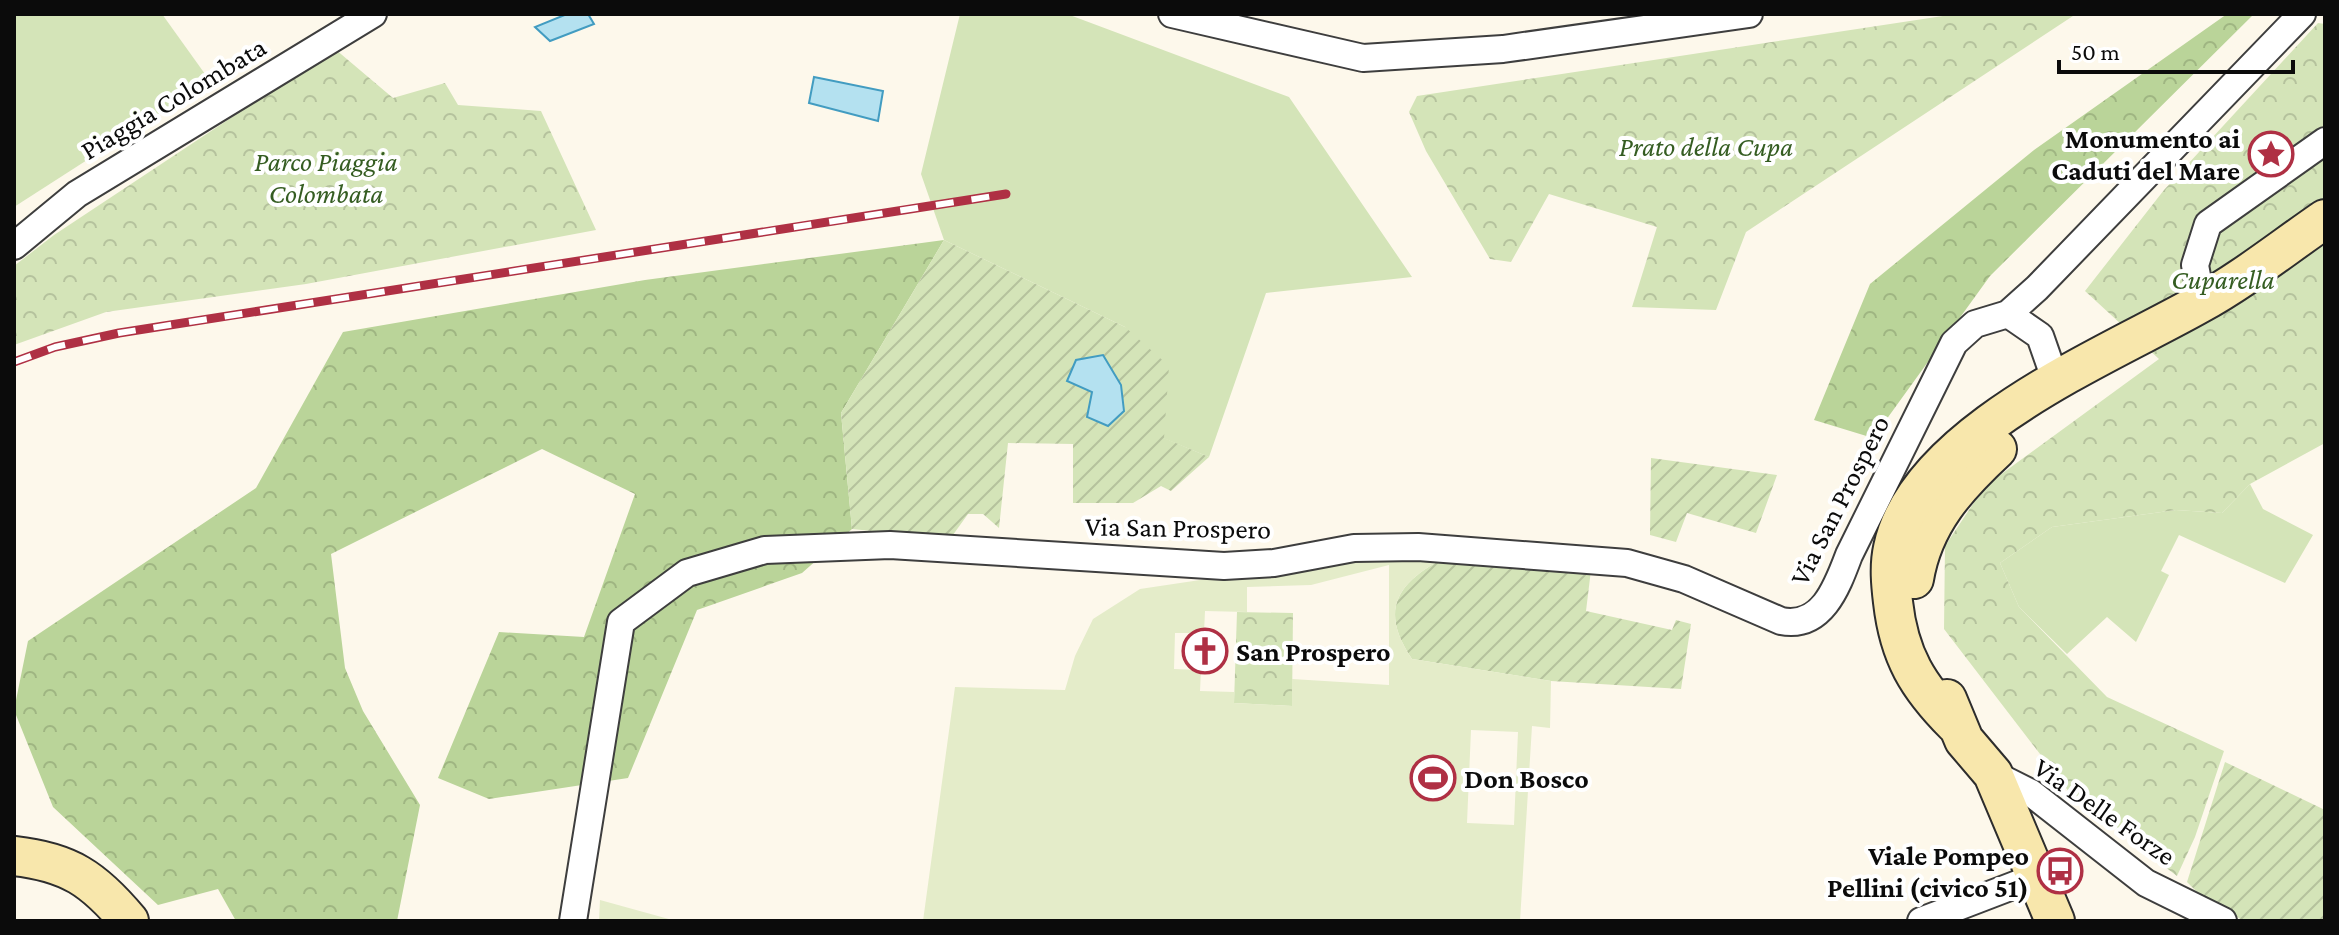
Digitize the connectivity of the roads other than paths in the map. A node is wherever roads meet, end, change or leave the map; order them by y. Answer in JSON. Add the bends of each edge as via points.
{"nodes":[{"id":1,"x":373,"y":14,"type":"edge"},
{"id":2,"x":1172,"y":14,"type":"edge"},
{"id":3,"x":1749,"y":14,"type":"edge"},
{"id":4,"x":2302,"y":14,"type":"edge"},
{"id":5,"x":2325,"y":141,"type":"edge"},
{"id":6,"x":2325,"y":219,"type":"edge"},
{"id":7,"x":14,"y":246,"type":"edge"},
{"id":8,"x":2202,"y":303,"type":"junction"},
{"id":9,"x":2008,"y":314,"type":"junction"},
{"id":10,"x":2055,"y":379,"type":"junction"},
{"id":11,"x":1993,"y":774,"type":"junction"},
{"id":12,"x":14,"y":856,"type":"edge"},
{"id":13,"x":2036,"y":877,"type":"junction"},
{"id":14,"x":129,"y":921,"type":"edge"},
{"id":15,"x":573,"y":921,"type":"edge"},
{"id":16,"x":1921,"y":921,"type":"edge"},
{"id":17,"x":2055,"y":921,"type":"edge"},
{"id":18,"x":2223,"y":921,"type":"edge"}],
"edges":[{"from":1,"to":7,"type":"street","name":"Piaggia Colombata","via":[[77,194]]},
{"from":2,"to":3,"type":"street","via":[[1363,58],[1503,49]]},
{"from":4,"to":9,"type":"street"},
{"from":5,"to":8,"type":"street","via":[[2208,224],[2195,265]]},
{"from":6,"to":8,"type":"street"},
{"from":8,"to":10,"type":"street"},
{"from":9,"to":10,"type":"street","via":[[2040,336]]},
{"from":9,"to":15,"type":"street","name":"Via San Prospero","via":[[1975,324],[1954,343],[1835,591],[1813,618],[1797,624],[1684,579],[1627,563],[1418,547],[1354,548],[1224,566],[890,545],[765,550],[687,573],[621,622]]},
{"from":10,"to":11,"type":"street","via":[[2013,407],[1928,480],[1893,547],[1895,617],[1908,660],[1923,692]]},
{"from":11,"to":13,"type":"street"},
{"from":11,"to":18,"type":"street","name":"Via Delle Forze","via":[[2031,793],[2146,883]]},
{"from":12,"to":14,"type":"street","via":[[68,868],[102,889]]},
{"from":13,"to":16,"type":"street"},
{"from":13,"to":17,"type":"street"}]}
